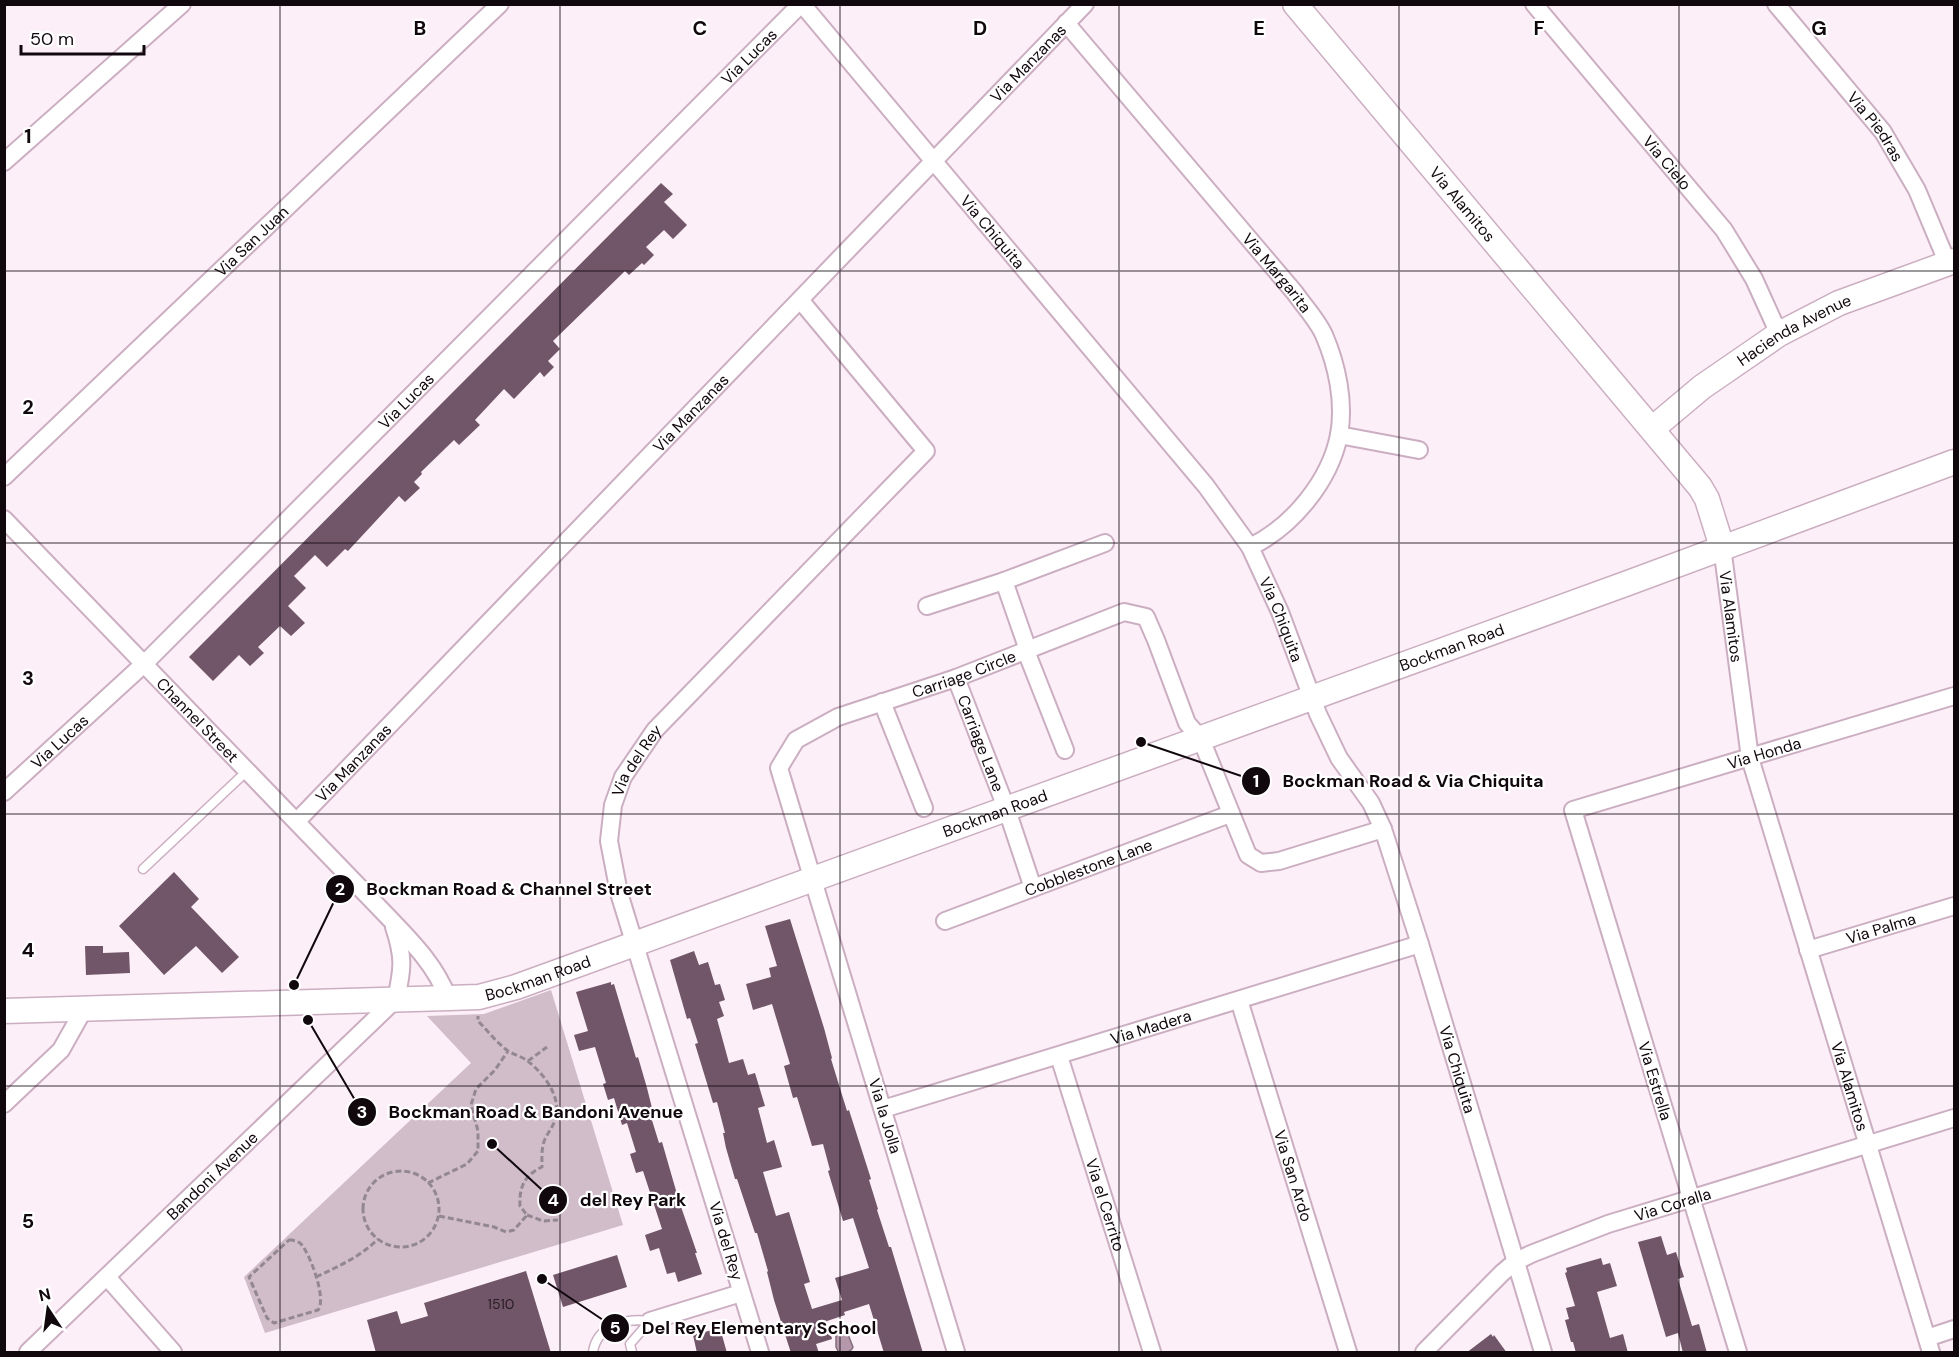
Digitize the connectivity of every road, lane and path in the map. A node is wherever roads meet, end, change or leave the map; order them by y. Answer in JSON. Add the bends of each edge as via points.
{"nodes":[{"id":1,"x":182,"y":4,"type":"edge"},
{"id":2,"x":500,"y":4,"type":"edge"},
{"id":3,"x":802,"y":4,"type":"edge"},
{"id":4,"x":1085,"y":4,"type":"edge"},
{"id":5,"x":1294,"y":4,"type":"edge"},
{"id":6,"x":1534,"y":4,"type":"edge"},
{"id":7,"x":1776,"y":4,"type":"edge"},
{"id":8,"x":1066,"y":23,"type":"junction"},
{"id":9,"x":4,"y":162,"type":"edge"},
{"id":10,"x":934,"y":162,"type":"junction"},
{"id":11,"x":1951,"y":262,"type":"edge"},
{"id":12,"x":801,"y":301,"type":"junction"},
{"id":13,"x":1779,"y":334,"type":"junction"},
{"id":14,"x":1652,"y":429,"type":"junction"},
{"id":15,"x":1339,"y":435,"type":"junction"},
{"id":16,"x":1419,"y":450,"type":"dead end"},
{"id":17,"x":1954,"y":462,"type":"edge"},
{"id":18,"x":4,"y":477,"type":"edge"},
{"id":19,"x":4,"y":519,"type":"edge"},
{"id":20,"x":1105,"y":543,"type":"dead end"},
{"id":21,"x":1722,"y":547,"type":"junction"},
{"id":22,"x":1250,"y":548,"type":"junction"},
{"id":23,"x":1004,"y":581,"type":"junction"},
{"id":24,"x":927,"y":606,"type":"dead end"},
{"id":25,"x":1027,"y":650,"type":"junction"},
{"id":26,"x":145,"y":663,"type":"junction"},
{"id":27,"x":956,"y":678,"type":"junction"},
{"id":28,"x":1954,"y":696,"type":"edge"},
{"id":29,"x":1312,"y":698,"type":"junction"},
{"id":30,"x":882,"y":702,"type":"junction"},
{"id":31,"x":1201,"y":739,"type":"junction"},
{"id":32,"x":1065,"y":750,"type":"dead end"},
{"id":33,"x":1750,"y":758,"type":"junction"},
{"id":34,"x":249,"y":770,"type":"junction"},
{"id":35,"x":8,"y":782,"type":"edge"},
{"id":36,"x":924,"y":808,"type":"dead end"},
{"id":37,"x":1007,"y":810,"type":"junction"},
{"id":38,"x":1573,"y":810,"type":"joint"},
{"id":39,"x":1230,"y":814,"type":"junction"},
{"id":40,"x":297,"y":821,"type":"junction"},
{"id":41,"x":1383,"y":829,"type":"junction"},
{"id":42,"x":143,"y":868,"type":"dead end"},
{"id":43,"x":812,"y":880,"type":"junction"},
{"id":44,"x":1033,"y":888,"type":"junction"},
{"id":45,"x":1954,"y":906,"type":"edge"},
{"id":46,"x":392,"y":921,"type":"junction"},
{"id":47,"x":945,"y":921,"type":"dead end"},
{"id":48,"x":636,"y":944,"type":"junction"},
{"id":49,"x":1420,"y":944,"type":"junction"},
{"id":50,"x":1809,"y":950,"type":"junction"},
{"id":51,"x":479,"y":996,"type":"junction"},
{"id":52,"x":448,"y":998,"type":"junction"},
{"id":53,"x":396,"y":999,"type":"junction"},
{"id":54,"x":1239,"y":1000,"type":"junction"},
{"id":55,"x":84,"y":1009,"type":"junction"},
{"id":56,"x":4,"y":1011,"type":"edge"},
{"id":57,"x":547,"y":1047,"type":"dead end"},
{"id":58,"x":508,"y":1051,"type":"junction"},
{"id":59,"x":1059,"y":1056,"type":"junction"},
{"id":60,"x":528,"y":1061,"type":"junction"},
{"id":61,"x":4,"y":1104,"type":"edge"},
{"id":62,"x":883,"y":1109,"type":"junction"},
{"id":63,"x":1954,"y":1118,"type":"edge"},
{"id":64,"x":1868,"y":1144,"type":"junction"},
{"id":65,"x":428,"y":1183,"type":"junction"},
{"id":66,"x":1690,"y":1198,"type":"junction"},
{"id":67,"x":527,"y":1215,"type":"junction"},
{"id":68,"x":439,"y":1216,"type":"junction"},
{"id":69,"x":558,"y":1220,"type":"dead end"},
{"id":70,"x":378,"y":1239,"type":"junction"},
{"id":71,"x":1515,"y":1262,"type":"junction"},
{"id":72,"x":107,"y":1277,"type":"junction"},
{"id":73,"x":316,"y":1277,"type":"junction"},
{"id":74,"x":741,"y":1293,"type":"junction"},
{"id":75,"x":650,"y":1321,"type":"junction"},
{"id":76,"x":1954,"y":1329,"type":"edge"},
{"id":77,"x":1929,"y":1345,"type":"edge"},
{"id":78,"x":28,"y":1353,"type":"edge"},
{"id":79,"x":173,"y":1353,"type":"edge"},
{"id":80,"x":593,"y":1353,"type":"edge"},
{"id":81,"x":632,"y":1353,"type":"edge"},
{"id":82,"x":760,"y":1353,"type":"edge"},
{"id":83,"x":956,"y":1353,"type":"edge"},
{"id":84,"x":1152,"y":1353,"type":"edge"},
{"id":85,"x":1348,"y":1353,"type":"edge"},
{"id":86,"x":1424,"y":1353,"type":"edge"},
{"id":87,"x":1543,"y":1353,"type":"edge"},
{"id":88,"x":1738,"y":1353,"type":"edge"}],
"edges":[{"from":1,"to":9,"type":"street"},
{"from":2,"to":18,"type":"street","name":"Via San Juan"},
{"from":3,"to":10,"type":"street","name":"Via Chiquita"},
{"from":3,"to":26,"type":"street","name":"Via Lucas"},
{"from":4,"to":8,"type":"street","name":"Via Manzanas"},
{"from":5,"to":14,"type":"street","name":"Via Alamitos"},
{"from":6,"to":13,"type":"street","name":"Via Cielo","via":[[1724,230],[1754,279]]},
{"from":7,"to":11,"type":"street","name":"Via Piedras","via":[[1883,132],[1917,190]]},
{"from":8,"to":10,"type":"street","name":"Via Manzanas"},
{"from":8,"to":15,"type":"street","name":"Via Margarita","via":[[1295,293],[1324,334],[1340,388]]},
{"from":10,"to":12,"type":"street","name":"Via Manzanas"},
{"from":10,"to":22,"type":"street","name":"Via Chiquita","via":[[1206,486]]},
{"from":11,"to":13,"type":"street","name":"Hacienda Avenue","via":[[1839,303]]},
{"from":12,"to":40,"type":"street","name":"Via Manzanas"},
{"from":12,"to":48,"type":"street","name":"Via del Rey","via":[[926,451],[655,730],[623,777],[613,806],[609,841],[619,893]]},
{"from":13,"to":14,"type":"street","name":"Hacienda Avenue","via":[[1702,387]]},
{"from":14,"to":21,"type":"street","name":"Via Alamitos","via":[[1700,487]]},
{"from":15,"to":16,"type":"street"},
{"from":15,"to":22,"type":"street","name":"Via Margarita","via":[[1328,468],[1303,506],[1267,540]]},
{"from":17,"to":21,"type":"street","name":"Bockman Road"},
{"from":19,"to":26,"type":"street","name":"Channel Street"},
{"from":20,"to":23,"type":"street"},
{"from":21,"to":29,"type":"street","name":"Bockman Road"},
{"from":21,"to":33,"type":"street","name":"Via Alamitos"},
{"from":22,"to":29,"type":"street","name":"Via Chiquita","via":[[1280,612]]},
{"from":23,"to":24,"type":"street"},
{"from":23,"to":25,"type":"street"},
{"from":25,"to":27,"type":"street","name":"Carriage Circle"},
{"from":25,"to":31,"type":"street","name":"Carriage Circle","via":[[1124,612],[1146,617],[1186,723]]},
{"from":25,"to":32,"type":"street"},
{"from":26,"to":34,"type":"street","name":"Channel Street"},
{"from":26,"to":35,"type":"street","name":"Via Lucas"},
{"from":27,"to":30,"type":"street","name":"Carriage Circle"},
{"from":27,"to":37,"type":"street","name":"Carriage Lane"},
{"from":28,"to":33,"type":"street","name":"Via Honda"},
{"from":29,"to":31,"type":"street","name":"Bockman Road"},
{"from":29,"to":41,"type":"street","name":"Via Chiquita","via":[[1339,758],[1371,803]]},
{"from":30,"to":36,"type":"street"},
{"from":30,"to":43,"type":"street","name":"Carriage Circle","via":[[837,717],[796,740],[779,768]]},
{"from":31,"to":37,"type":"street","name":"Bockman Road"},
{"from":31,"to":39,"type":"street"},
{"from":33,"to":38,"type":"street","name":"Via Honda"},
{"from":33,"to":50,"type":"street","name":"Via Alamitos"},
{"from":34,"to":40,"type":"street","name":"Channel Street"},
{"from":34,"to":42,"type":"lane"},
{"from":37,"to":43,"type":"street","name":"Bockman Road"},
{"from":37,"to":44,"type":"street","name":"Carriage Lane"},
{"from":38,"to":66,"type":"street","name":"Via Estrella"},
{"from":39,"to":41,"type":"street","via":[[1248,855],[1261,863]]},
{"from":39,"to":44,"type":"street","name":"Cobblestone Lane"},
{"from":40,"to":46,"type":"street","name":"Channel Street"},
{"from":41,"to":49,"type":"street","name":"Via Chiquita"},
{"from":43,"to":48,"type":"street","name":"Bockman Road"},
{"from":43,"to":62,"type":"street","name":"Via la Jolla"},
{"from":44,"to":47,"type":"street","name":"Cobblestone Lane"},
{"from":45,"to":50,"type":"street","name":"Via Palma"},
{"from":46,"to":52,"type":"street","name":"Channel Street","via":[[428,960]]},
{"from":46,"to":53,"type":"street","name":"Channel Street","via":[[403,963]]},
{"from":48,"to":51,"type":"street","name":"Bockman Road","via":[[522,985]]},
{"from":48,"to":74,"type":"street","name":"Via del Rey"},
{"from":49,"to":54,"type":"street","name":"Via Madera"},
{"from":49,"to":71,"type":"street","name":"Via Chiquita"},
{"from":50,"to":64,"type":"street","name":"Via Alamitos"},
{"from":51,"to":52,"type":"street","name":"Bockman Road"},
{"from":51,"to":58,"type":"path","via":[[478,1021]]},
{"from":52,"to":53,"type":"street","name":"Bockman Road"},
{"from":53,"to":55,"type":"street","name":"Bockman Road"},
{"from":53,"to":72,"type":"street","name":"Bandoni Avenue"},
{"from":54,"to":59,"type":"street","name":"Via Madera"},
{"from":54,"to":85,"type":"street","name":"Via San Ardo"},
{"from":55,"to":56,"type":"street","name":"Bockman Road"},
{"from":55,"to":61,"type":"street","via":[[61,1050]]},
{"from":57,"to":60,"type":"path"},
{"from":58,"to":60,"type":"path"},
{"from":58,"to":65,"type":"path","via":[[476,1089],[471,1106],[478,1131],[478,1151],[467,1164]]},
{"from":59,"to":62,"type":"street","name":"Via Madera"},
{"from":59,"to":84,"type":"street","name":"Via el Cerrito"},
{"from":60,"to":67,"type":"path","via":[[554,1093],[557,1111],[544,1140],[542,1167],[530,1173],[522,1185],[520,1206]]},
{"from":62,"to":83,"type":"street","name":"Via la Jolla"},
{"from":63,"to":64,"type":"street","name":"Via Coralla"},
{"from":64,"to":66,"type":"street","name":"Via Coralla"},
{"from":64,"to":77,"type":"street","name":"Via Alamitos"},
{"from":65,"to":68,"type":"path","via":[[437,1196]]},
{"from":65,"to":70,"type":"path","via":[[416,1174],[395,1172],[370,1188],[364,1218]]},
{"from":66,"to":71,"type":"street","name":"Via Coralla","via":[[1608,1224]]},
{"from":66,"to":88,"type":"street","name":"Via Estrella"},
{"from":67,"to":68,"type":"path","via":[[514,1230],[507,1232]]},
{"from":67,"to":69,"type":"path","via":[[543,1221]]},
{"from":68,"to":70,"type":"path","via":[[430,1234],[412,1245],[392,1246]]},
{"from":70,"to":73,"type":"path","via":[[358,1256]]},
{"from":71,"to":86,"type":"street","name":"Via Coralla"},
{"from":71,"to":87,"type":"street","name":"Via Chiquita"},
{"from":72,"to":78,"type":"street","name":"Bandoni Avenue"},
{"from":72,"to":79,"type":"street"},
{"from":73,"to":73,"type":"path","via":[[302,1246],[292,1240],[249,1277],[267,1318],[274,1323],[318,1310],[322,1298]]},
{"from":74,"to":75,"type":"street"},
{"from":74,"to":82,"type":"street","name":"Via del Rey"},
{"from":75,"to":80,"type":"lane","via":[[633,1319],[612,1326],[600,1334]]},
{"from":75,"to":81,"type":"lane","via":[[630,1344]]},
{"from":76,"to":77,"type":"street"}]}
